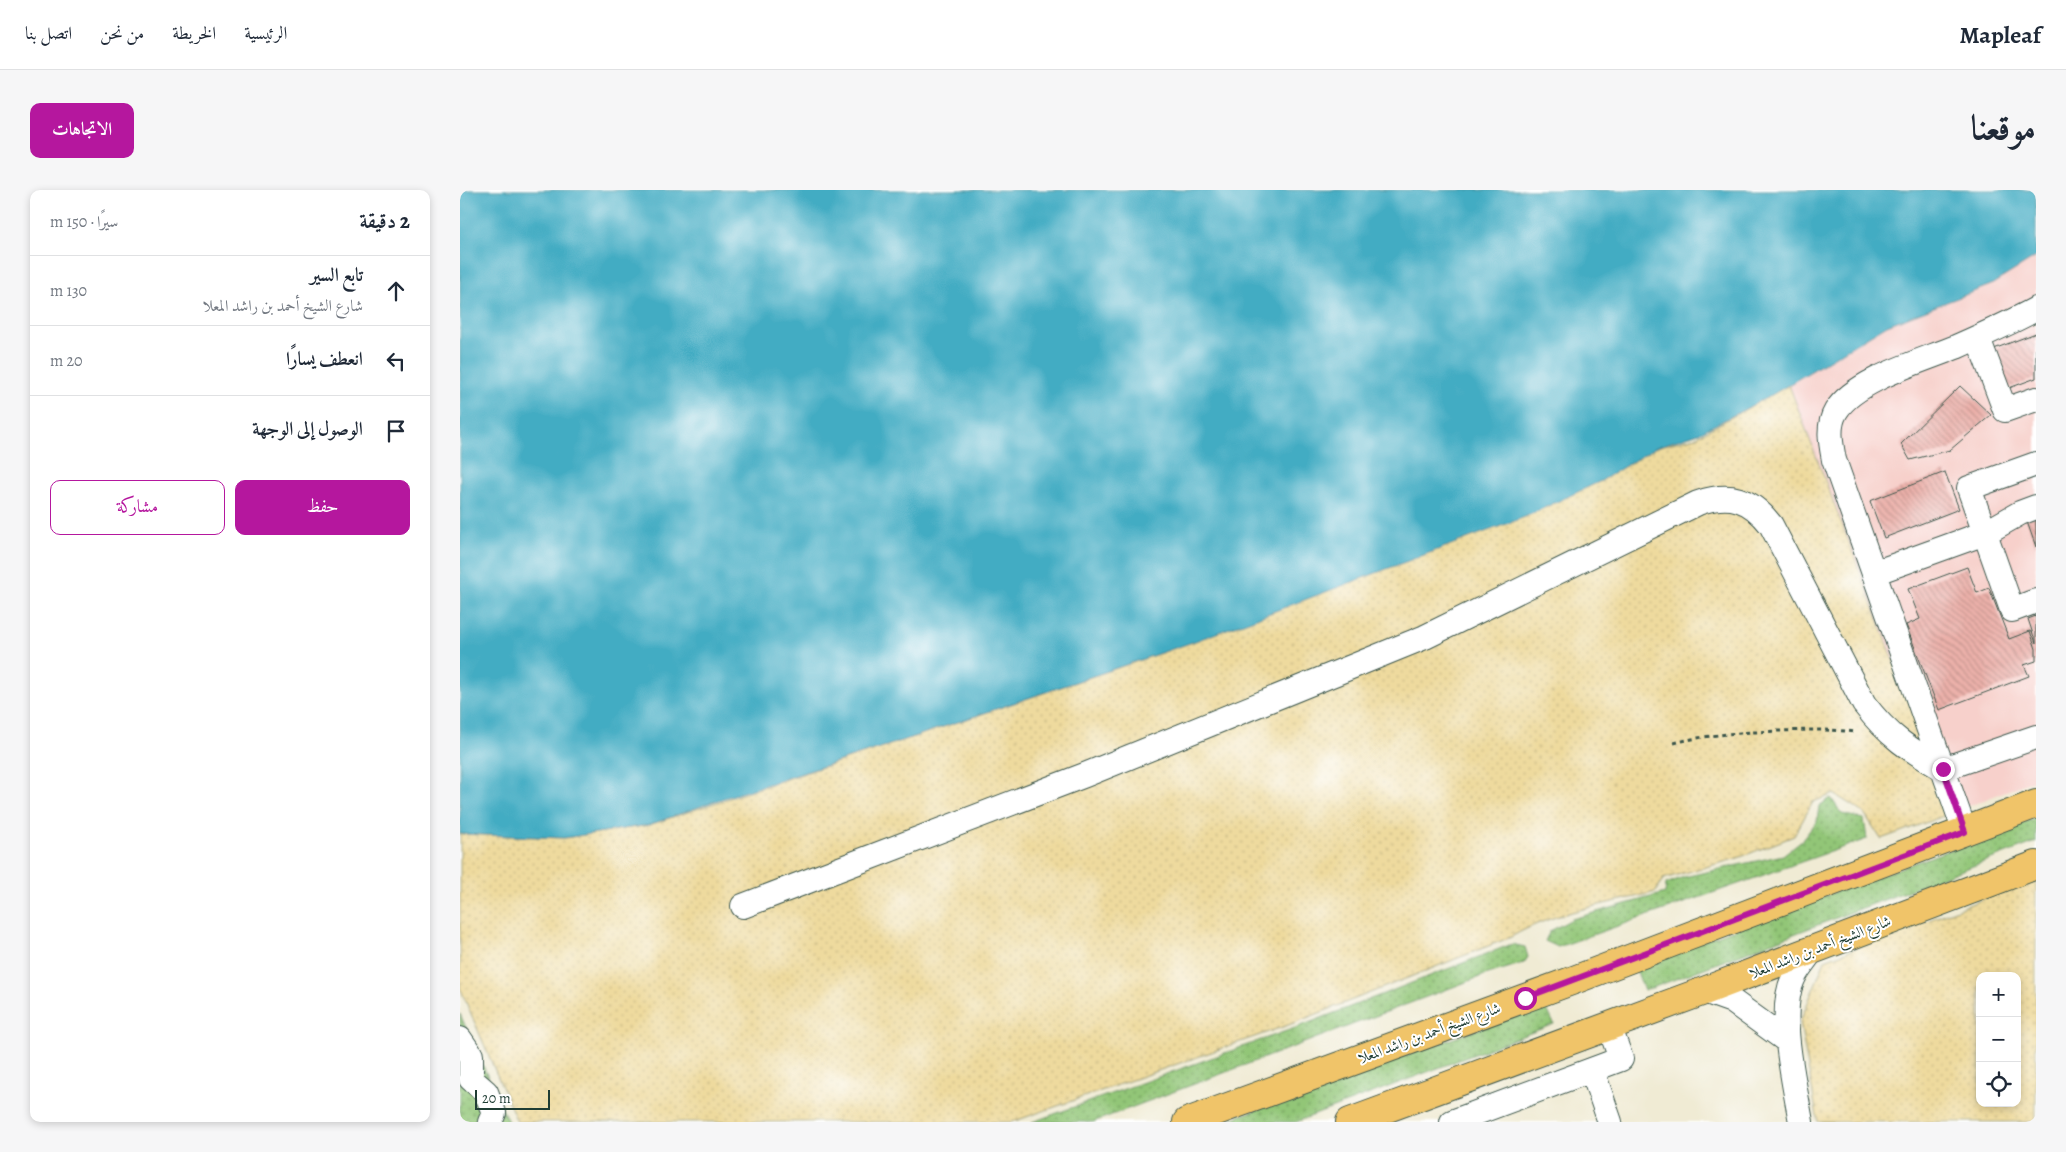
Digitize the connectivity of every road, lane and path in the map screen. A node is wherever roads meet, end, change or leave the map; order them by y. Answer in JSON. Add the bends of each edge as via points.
{"nodes":[{"id":1,"x":2036,"y":309,"type":"edge"},
{"id":2,"x":1978,"y":338,"type":"junction"},
{"id":3,"x":2036,"y":399,"type":"edge"},
{"id":4,"x":2036,"y":464,"type":"edge"},
{"id":5,"x":2036,"y":507,"type":"edge"},
{"id":6,"x":1985,"y":533,"type":"junction"},
{"id":7,"x":1874,"y":573,"type":"junction"},
{"id":8,"x":2036,"y":601,"type":"edge"},
{"id":9,"x":2036,"y":737,"type":"edge"},
{"id":10,"x":1894,"y":739,"type":"junction"},
{"id":11,"x":1674,"y":743,"type":"dead end"},
{"id":12,"x":1943,"y":769,"type":"junction"},
{"id":13,"x":2036,"y":804,"type":"edge"},
{"id":14,"x":1965,"y":832,"type":"junction"},
{"id":15,"x":2036,"y":865,"type":"edge"},
{"id":16,"x":743,"y":906,"type":"dead end"},
{"id":17,"x":1812,"y":950,"type":"junction"},
{"id":18,"x":1704,"y":991,"type":"junction"},
{"id":19,"x":1609,"y":1025,"type":"junction"},
{"id":20,"x":460,"y":1039,"type":"edge"},
{"id":21,"x":1787,"y":1041,"type":"junction"},
{"id":22,"x":1592,"y":1070,"type":"junction"},
{"id":23,"x":490,"y":1122,"type":"edge"},
{"id":24,"x":1187,"y":1122,"type":"edge"},
{"id":25,"x":1350,"y":1122,"type":"edge"},
{"id":26,"x":1452,"y":1122,"type":"edge"},
{"id":27,"x":1610,"y":1122,"type":"edge"},
{"id":28,"x":1801,"y":1122,"type":"edge"}],
"edges":[{"from":1,"to":2,"type":"street"},
{"from":2,"to":3,"type":"street","via":[[2005,410]]},
{"from":2,"to":7,"type":"street","via":[[1868,383],[1851,394],[1835,412],[1829,435],[1834,460]]},
{"from":4,"to":6,"type":"street","via":[[1969,488]]},
{"from":5,"to":6,"type":"street"},
{"from":6,"to":7,"type":"street"},
{"from":6,"to":8,"type":"street","via":[[2012,610]]},
{"from":7,"to":12,"type":"street"},
{"from":9,"to":12,"type":"street"},
{"from":10,"to":11,"type":"path","via":[[1818,730],[1734,732]]},
{"from":10,"to":12,"type":"street"},
{"from":10,"to":16,"type":"street","via":[[1864,704],[1771,525],[1746,502],[1714,498],[1425,637],[1086,775]]},
{"from":12,"to":14,"type":"street"},
{"from":13,"to":14,"type":"main road","name":"شارع الشيخ أحمد بن راشد المعلا"},
{"from":14,"to":24,"type":"main road","name":"شارع الشيخ أحمد بن راشد المعلا"},
{"from":15,"to":17,"type":"main road","name":"شارع الشيخ أحمد بن راشد المعلا"},
{"from":17,"to":18,"type":"main road","name":"شارع الشيخ أحمد بن راشد المعلا"},
{"from":17,"to":21,"type":"street","via":[[1792,980],[1788,995]]},
{"from":18,"to":19,"type":"main road","name":"شارع الشيخ أحمد بن راشد المعلا"},
{"from":18,"to":21,"type":"street","via":[[1732,1001]]},
{"from":19,"to":22,"type":"street","via":[[1621,1059]]},
{"from":19,"to":25,"type":"main road","name":"شارع الشيخ أحمد بن راشد المعلا"},
{"from":20,"to":23,"type":"street","via":[[471,1055],[471,1080],[486,1092],[494,1112]]},
{"from":21,"to":28,"type":"street"},
{"from":22,"to":26,"type":"street"},
{"from":22,"to":27,"type":"street"}]}
